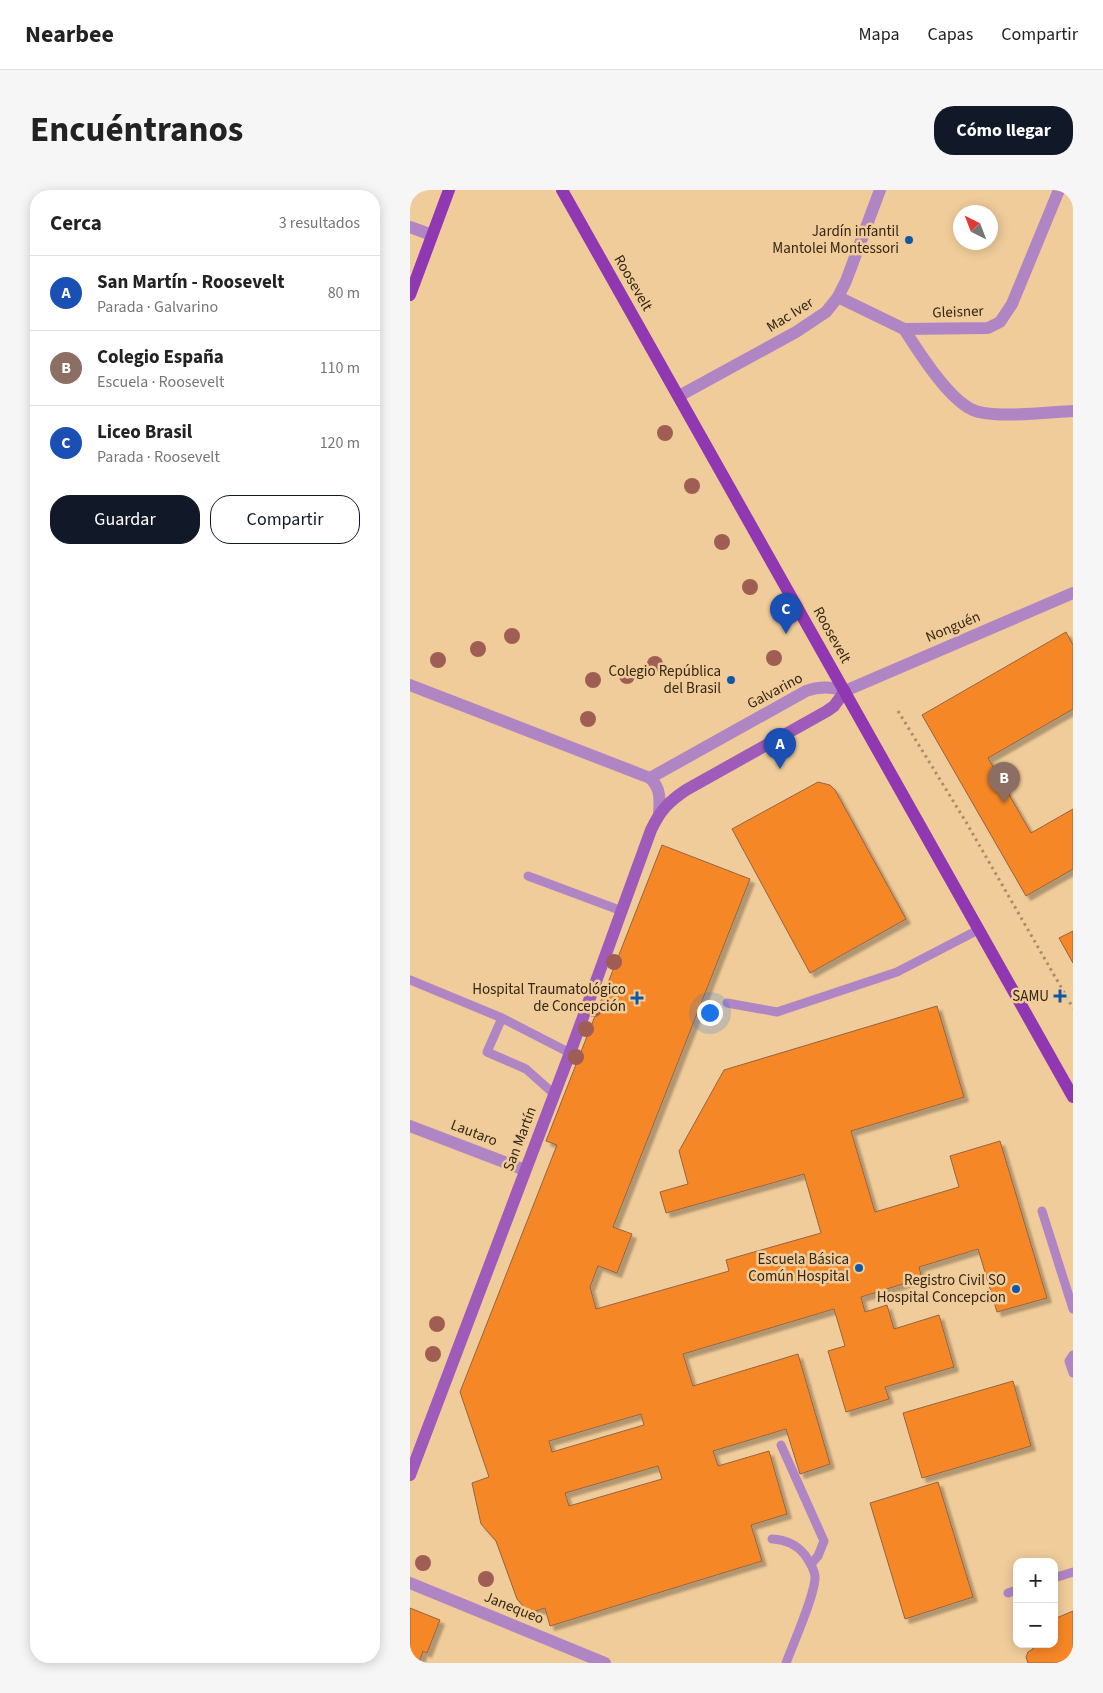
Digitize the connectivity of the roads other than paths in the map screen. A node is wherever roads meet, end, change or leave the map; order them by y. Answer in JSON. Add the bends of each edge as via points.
{"nodes":[{"id":1,"x":449,"y":190,"type":"edge"},
{"id":2,"x":562,"y":190,"type":"edge"},
{"id":3,"x":880,"y":190,"type":"edge"},
{"id":4,"x":1059,"y":190,"type":"edge"},
{"id":5,"x":410,"y":227,"type":"edge"},
{"id":6,"x":432,"y":235,"type":"junction"},
{"id":7,"x":410,"y":295,"type":"edge"},
{"id":8,"x":838,"y":297,"type":"junction"},
{"id":9,"x":904,"y":329,"type":"junction"},
{"id":10,"x":679,"y":396,"type":"junction"},
{"id":11,"x":1073,"y":411,"type":"edge"},
{"id":12,"x":1073,"y":592,"type":"edge"},
{"id":13,"x":410,"y":685,"type":"edge"},
{"id":14,"x":845,"y":691,"type":"junction"},
{"id":15,"x":650,"y":778,"type":"junction"},
{"id":16,"x":659,"y":814,"type":"junction"},
{"id":17,"x":528,"y":876,"type":"dead end"},
{"id":18,"x":622,"y":911,"type":"junction"},
{"id":19,"x":978,"y":930,"type":"junction"},
{"id":20,"x":410,"y":980,"type":"edge"},
{"id":21,"x":727,"y":1002,"type":"dead end"},
{"id":22,"x":502,"y":1018,"type":"junction"},
{"id":23,"x":570,"y":1053,"type":"junction"},
{"id":24,"x":554,"y":1094,"type":"junction"},
{"id":25,"x":1073,"y":1097,"type":"edge"},
{"id":26,"x":410,"y":1126,"type":"edge"},
{"id":27,"x":526,"y":1170,"type":"junction"},
{"id":28,"x":1042,"y":1211,"type":"dead end"},
{"id":29,"x":1073,"y":1309,"type":"edge"},
{"id":30,"x":1073,"y":1355,"type":"edge"},
{"id":31,"x":1073,"y":1373,"type":"edge"},
{"id":32,"x":781,"y":1445,"type":"dead end"},
{"id":33,"x":410,"y":1475,"type":"edge"},
{"id":34,"x":772,"y":1539,"type":"dead end"},
{"id":35,"x":811,"y":1564,"type":"junction"},
{"id":36,"x":1073,"y":1572,"type":"edge"},
{"id":37,"x":1058,"y":1577,"type":"edge"},
{"id":38,"x":410,"y":1583,"type":"edge"},
{"id":39,"x":605,"y":1663,"type":"edge"},
{"id":40,"x":786,"y":1663,"type":"edge"}],
"edges":[{"from":1,"to":6,"type":"main road"},
{"from":2,"to":10,"type":"main road","name":"Roosevelt"},
{"from":3,"to":8,"type":"street","name":"Mac Iver"},
{"from":4,"to":9,"type":"street","name":"Gleisner","via":[[1012,304],[1000,322],[988,328]]},
{"from":5,"to":6,"type":"street"},
{"from":6,"to":7,"type":"main road"},
{"from":8,"to":9,"type":"street","name":"Gleisner"},
{"from":8,"to":10,"type":"street","name":"Mac Iver","via":[[809,325]]},
{"from":9,"to":11,"type":"street","via":[[944,385],[973,411],[988,414]]},
{"from":10,"to":14,"type":"main road","name":"Roosevelt"},
{"from":12,"to":14,"type":"street","name":"Nonguén"},
{"from":13,"to":15,"type":"street"},
{"from":14,"to":15,"type":"street","name":"Galvarino","via":[[826,687],[806,691]]},
{"from":14,"to":16,"type":"main road","via":[[827,711],[686,790]]},
{"from":14,"to":19,"type":"main road","name":"Roosevelt"},
{"from":15,"to":16,"type":"street","via":[[660,794]]},
{"from":16,"to":18,"type":"main road","name":"San Martín"},
{"from":17,"to":18,"type":"lane"},
{"from":18,"to":23,"type":"main road","name":"San Martín"},
{"from":19,"to":21,"type":"lane","via":[[897,972],[777,1012]]},
{"from":19,"to":25,"type":"main road","name":"Roosevelt"},
{"from":20,"to":22,"type":"lane"},
{"from":22,"to":23,"type":"lane"},
{"from":22,"to":24,"type":"lane","via":[[487,1052],[526,1069]]},
{"from":23,"to":24,"type":"main road","name":"San Martín"},
{"from":24,"to":27,"type":"main road","name":"San Martín"},
{"from":26,"to":27,"type":"street","name":"Lautaro"},
{"from":27,"to":33,"type":"main road","name":"San Martín"},
{"from":28,"to":29,"type":"lane"},
{"from":30,"to":31,"type":"lane","via":[[1068,1361]]},
{"from":32,"to":35,"type":"lane","via":[[824,1541]]},
{"from":34,"to":35,"type":"lane","via":[[792,1543]]},
{"from":35,"to":40,"type":"lane","via":[[815,1575],[813,1590]]},
{"from":36,"to":37,"type":"lane"},
{"from":38,"to":39,"type":"street","name":"Janequeo"}]}
